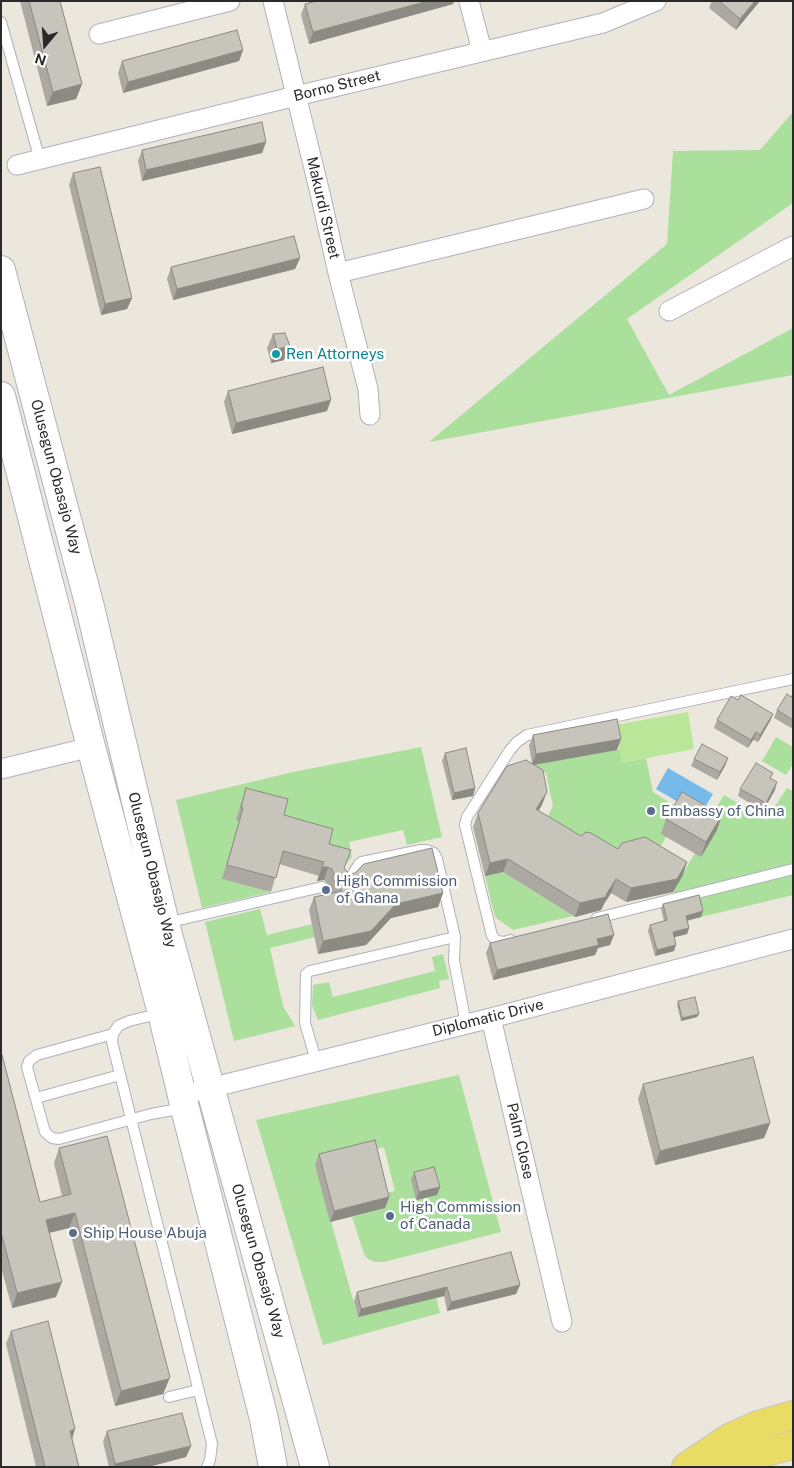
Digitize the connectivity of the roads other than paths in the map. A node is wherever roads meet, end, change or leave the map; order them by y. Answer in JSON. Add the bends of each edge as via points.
{"nodes":[{"id":1,"x":230,"y":1,"type":"edge"},
{"id":2,"x":273,"y":1,"type":"edge"},
{"id":3,"x":469,"y":1,"type":"edge"},
{"id":4,"x":656,"y":1,"type":"edge"},
{"id":5,"x":1,"y":22,"type":"edge"},
{"id":6,"x":99,"y":34,"type":"dead end"},
{"id":7,"x":482,"y":51,"type":"junction"},
{"id":8,"x":296,"y":96,"type":"junction"},
{"id":9,"x":40,"y":160,"type":"junction"},
{"id":10,"x":17,"y":165,"type":"dead end"},
{"id":11,"x":644,"y":199,"type":"dead end"},
{"id":12,"x":793,"y":246,"type":"edge"},
{"id":13,"x":1,"y":270,"type":"edge"},
{"id":14,"x":338,"y":273,"type":"junction"},
{"id":15,"x":669,"y":312,"type":"dead end"},
{"id":16,"x":1,"y":396,"type":"edge"},
{"id":17,"x":370,"y":415,"type":"dead end"},
{"id":18,"x":793,"y":679,"type":"edge"},
{"id":19,"x":91,"y":747,"type":"junction"},
{"id":20,"x":1,"y":769,"type":"edge"},
{"id":21,"x":149,"y":858,"type":"junction"},
{"id":22,"x":122,"y":863,"type":"junction"},
{"id":23,"x":793,"y":869,"type":"edge"},
{"id":24,"x":346,"y":881,"type":"edge"},
{"id":25,"x":322,"y":887,"type":"dead end"},
{"id":26,"x":590,"y":920,"type":"edge"},
{"id":27,"x":165,"y":924,"type":"junction"},
{"id":28,"x":455,"y":937,"type":"junction"},
{"id":29,"x":523,"y":937,"type":"edge"},
{"id":30,"x":793,"y":939,"type":"edge"},
{"id":31,"x":162,"y":1013,"type":"junction"},
{"id":32,"x":491,"y":1018,"type":"junction"},
{"id":33,"x":466,"y":1024,"type":"junction"},
{"id":34,"x":113,"y":1034,"type":"junction"},
{"id":35,"x":316,"y":1060,"type":"junction"},
{"id":36,"x":120,"y":1075,"type":"junction"},
{"id":37,"x":210,"y":1088,"type":"junction"},
{"id":38,"x":36,"y":1098,"type":"junction"},
{"id":39,"x":183,"y":1101,"type":"junction"},
{"id":40,"x":132,"y":1120,"type":"junction"},
{"id":41,"x":562,"y":1322,"type":"dead end"},
{"id":42,"x":198,"y":1390,"type":"junction"},
{"id":43,"x":168,"y":1397,"type":"dead end"},
{"id":44,"x":299,"y":1411,"type":"junction"},
{"id":45,"x":793,"y":1415,"type":"edge"},
{"id":46,"x":264,"y":1419,"type":"junction"},
{"id":47,"x":793,"y":1445,"type":"edge"},
{"id":48,"x":207,"y":1467,"type":"edge"},
{"id":49,"x":273,"y":1467,"type":"edge"},
{"id":50,"x":315,"y":1467,"type":"edge"},
{"id":51,"x":686,"y":1467,"type":"edge"},
{"id":52,"x":707,"y":1467,"type":"edge"}],
"edges":[{"from":1,"to":6,"type":"street"},
{"from":2,"to":8,"type":"street","name":"Makurdi Street"},
{"from":3,"to":7,"type":"street"},
{"from":4,"to":7,"type":"street","name":"Borno Street","via":[[603,23]]},
{"from":5,"to":9,"type":"lane"},
{"from":7,"to":8,"type":"street","name":"Borno Street"},
{"from":8,"to":9,"type":"street","name":"Borno Street"},
{"from":8,"to":14,"type":"street","name":"Makurdi Street"},
{"from":9,"to":10,"type":"street","name":"Borno Street"},
{"from":11,"to":14,"type":"street"},
{"from":12,"to":15,"type":"street"},
{"from":13,"to":21,"type":"main road","name":"Olusegun Obasajo Way","via":[[89,603]]},
{"from":14,"to":17,"type":"street","name":"Makurdi Street","via":[[368,389]]},
{"from":16,"to":19,"type":"main road","name":"Olusegun Obasajo Way"},
{"from":18,"to":29,"type":"lane","via":[[527,735],[517,742],[467,817],[465,825],[492,936],[504,942]]},
{"from":19,"to":20,"type":"street"},
{"from":19,"to":22,"type":"main road","name":"Olusegun Obasajo Way"},
{"from":21,"to":22,"type":"main road"},
{"from":21,"to":27,"type":"main road","name":"Olusegun Obasajo Way"},
{"from":22,"to":31,"type":"main road","name":"Olusegun Obasajo Way"},
{"from":23,"to":26,"type":"lane"},
{"from":24,"to":28,"type":"lane","via":[[362,862],[421,850],[434,853]]},
{"from":25,"to":27,"type":"lane"},
{"from":27,"to":37,"type":"main road","name":"Olusegun Obasajo Way"},
{"from":28,"to":33,"type":"lane","via":[[454,961]]},
{"from":28,"to":35,"type":"lane","via":[[306,974],[305,1023]]},
{"from":30,"to":32,"type":"street","name":"Diplomatic Drive"},
{"from":31,"to":34,"type":"lane","via":[[129,1021],[118,1026]]},
{"from":31,"to":39,"type":"main road","name":"Olusegun Obasajo Way"},
{"from":32,"to":33,"type":"street","name":"Diplomatic Drive"},
{"from":32,"to":41,"type":"street","name":"Palm Close"},
{"from":33,"to":35,"type":"street","name":"Diplomatic Drive"},
{"from":34,"to":36,"type":"lane"},
{"from":34,"to":38,"type":"lane","via":[[29,1060],[27,1067]]},
{"from":35,"to":37,"type":"street","name":"Diplomatic Drive"},
{"from":36,"to":38,"type":"lane"},
{"from":36,"to":40,"type":"lane"},
{"from":37,"to":39,"type":"street","name":"Diplomatic Drive"},
{"from":37,"to":44,"type":"main road","name":"Olusegun Obasajo Way"},
{"from":38,"to":40,"type":"lane","via":[[45,1132],[52,1138],[59,1139]]},
{"from":39,"to":40,"type":"lane"},
{"from":39,"to":46,"type":"main road","name":"Olusegun Obasajo Way"},
{"from":40,"to":42,"type":"lane"},
{"from":42,"to":43,"type":"lane"},
{"from":42,"to":48,"type":"lane","via":[[212,1444]]},
{"from":44,"to":46,"type":"main road"},
{"from":44,"to":50,"type":"main road","name":"Olusegun Obasajo Way"},
{"from":45,"to":51,"type":"main road","via":[[758,1424],[729,1438]]},
{"from":46,"to":49,"type":"main road","name":"Olusegun Obasajo Way"},
{"from":47,"to":52,"type":"main road"}]}
